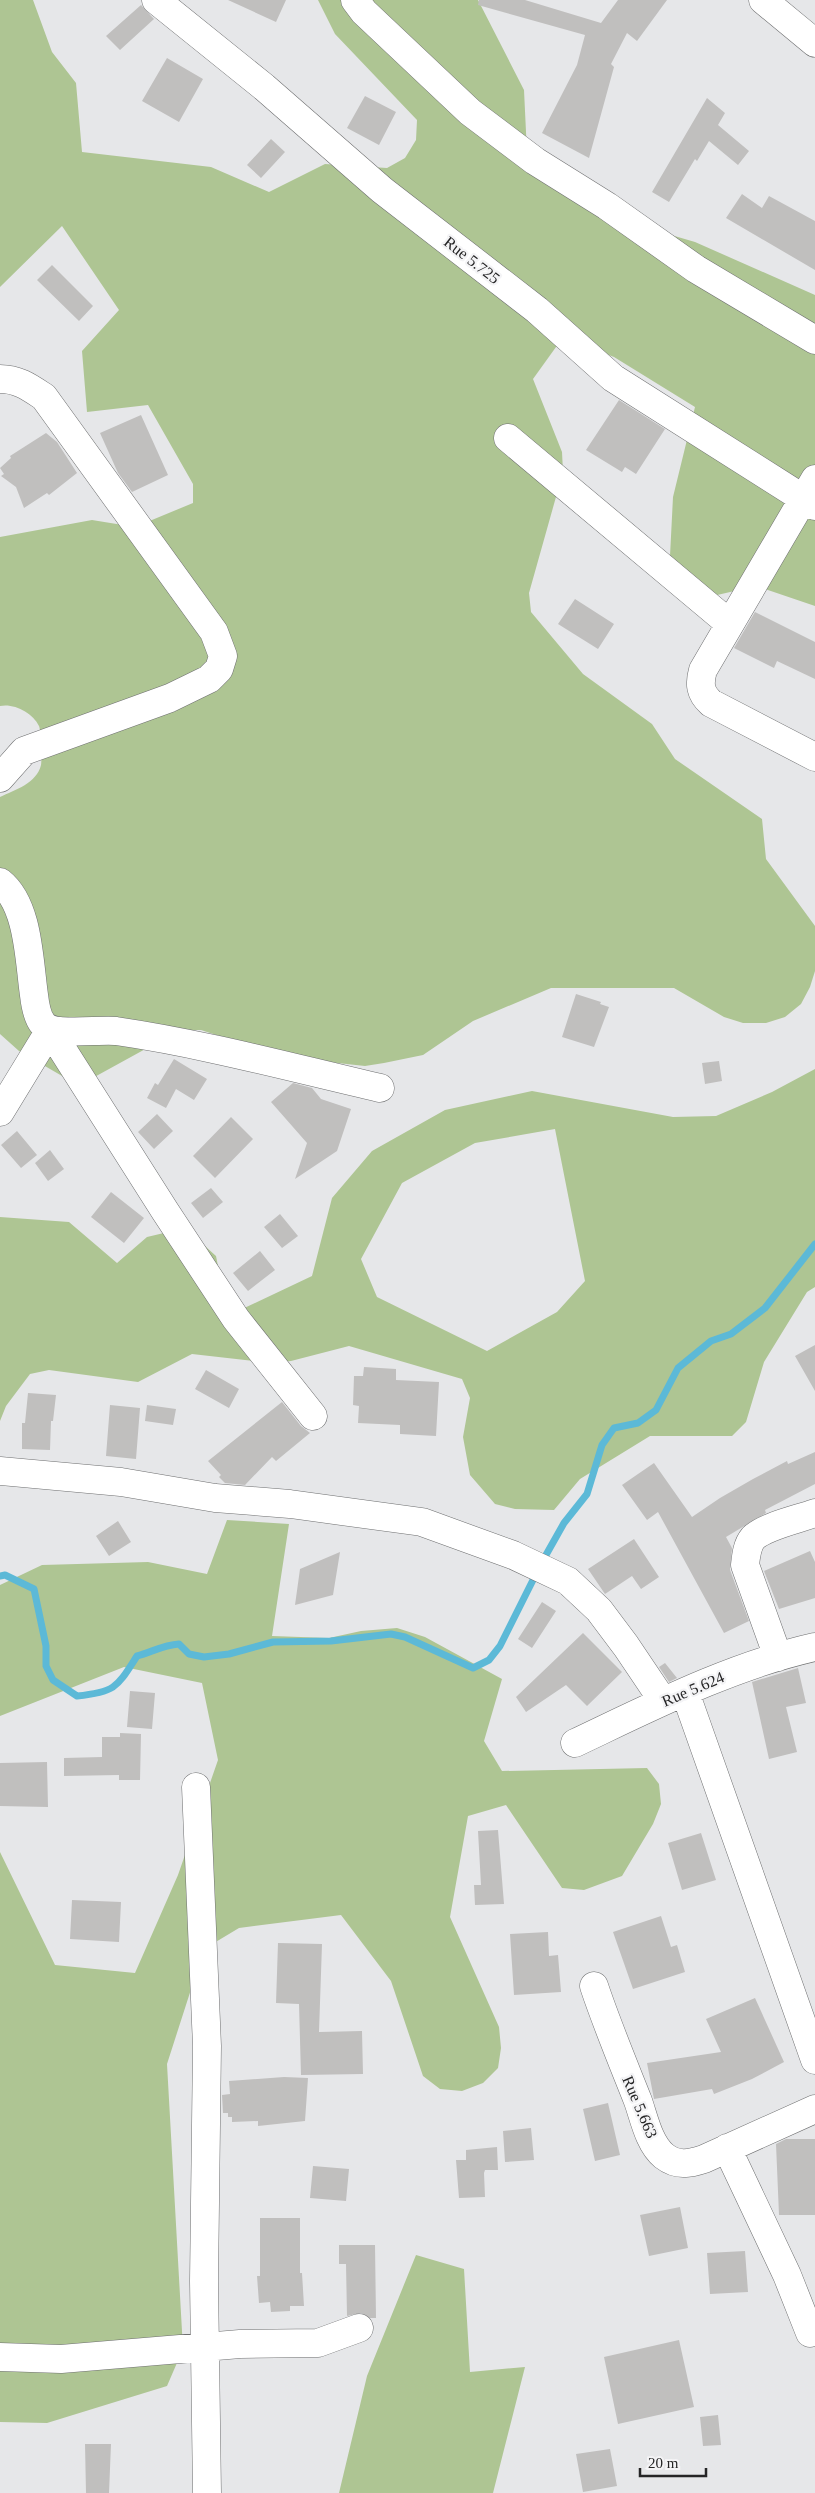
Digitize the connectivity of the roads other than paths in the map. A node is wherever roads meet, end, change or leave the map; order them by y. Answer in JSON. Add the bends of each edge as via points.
{"nodes":[{"id":1,"x":156,"y":0,"type":"edge"},
{"id":2,"x":354,"y":0,"type":"edge"},
{"id":3,"x":763,"y":0,"type":"edge"},
{"id":4,"x":815,"y":43,"type":"edge"},
{"id":5,"x":815,"y":340,"type":"edge"},
{"id":6,"x":0,"y":379,"type":"edge"},
{"id":7,"x":508,"y":438,"type":"dead end"},
{"id":8,"x":811,"y":495,"type":"edge"},
{"id":9,"x":730,"y":624,"type":"junction"},
{"id":10,"x":815,"y":757,"type":"edge"},
{"id":11,"x":0,"y":778,"type":"edge"},
{"id":12,"x":0,"y":882,"type":"edge"},
{"id":13,"x":50,"y":1030,"type":"junction"},
{"id":14,"x":380,"y":1088,"type":"dead end"},
{"id":15,"x":0,"y":1112,"type":"edge"},
{"id":16,"x":313,"y":1416,"type":"dead end"},
{"id":17,"x":0,"y":1471,"type":"edge"},
{"id":18,"x":815,"y":1513,"type":"edge"},
{"id":19,"x":815,"y":1647,"type":"edge"},
{"id":20,"x":778,"y":1657,"type":"junction"},
{"id":21,"x":674,"y":1697,"type":"junction"},
{"id":22,"x":575,"y":1743,"type":"dead end"},
{"id":23,"x":196,"y":1787,"type":"dead end"},
{"id":24,"x":594,"y":1986,"type":"dead end"},
{"id":25,"x":815,"y":2060,"type":"edge"},
{"id":26,"x":815,"y":2109,"type":"edge"},
{"id":27,"x":727,"y":2148,"type":"junction"},
{"id":28,"x":360,"y":2328,"type":"dead end"},
{"id":29,"x":813,"y":2340,"type":"edge"},
{"id":30,"x":204,"y":2348,"type":"junction"},
{"id":31,"x":0,"y":2356,"type":"edge"},
{"id":32,"x":208,"y":2493,"type":"edge"}],
"edges":[{"from":1,"to":8,"type":"street","name":"Rue 5.725","via":[[264,87],[382,190],[537,310],[613,378]]},
{"from":2,"to":5,"type":"street","via":[[470,112],[535,161],[607,206],[696,269]]},
{"from":3,"to":4,"type":"street"},
{"from":6,"to":11,"type":"street","via":[[26,384],[44,398],[214,632],[223,656],[219,670],[209,679],[170,698],[24,751]]},
{"from":7,"to":9,"type":"street"},
{"from":8,"to":9,"type":"street"},
{"from":9,"to":10,"type":"street","via":[[703,670],[700,680],[705,698]]},
{"from":12,"to":13,"type":"street","via":[[17,902],[36,1007],[42,1023]]},
{"from":13,"to":14,"type":"street","via":[[116,1031]]},
{"from":13,"to":15,"type":"street"},
{"from":13,"to":16,"type":"street","via":[[236,1319]]},
{"from":17,"to":21,"type":"street","via":[[121,1482],[215,1498],[299,1505],[422,1522],[513,1555],[568,1581],[599,1610],[626,1646]]},
{"from":18,"to":20,"type":"street","via":[[766,1530],[753,1539],[746,1553],[745,1564]]},
{"from":19,"to":20,"type":"street","name":"Rue 5.624"},
{"from":20,"to":21,"type":"street","name":"Rue 5.624"},
{"from":21,"to":22,"type":"street","name":"Rue 5.624"},
{"from":21,"to":25,"type":"street"},
{"from":23,"to":30,"type":"street","via":[[207,2046]]},
{"from":24,"to":27,"type":"street","name":"Rue 5.663","via":[[651,2136],[662,2155],[672,2162],[687,2164]]},
{"from":26,"to":27,"type":"street","name":"Rue 5.663"},
{"from":27,"to":29,"type":"street","via":[[787,2275]]},
{"from":28,"to":30,"type":"street","via":[[318,2343]]},
{"from":30,"to":31,"type":"street","via":[[61,2359]]},
{"from":30,"to":32,"type":"street"}]}
